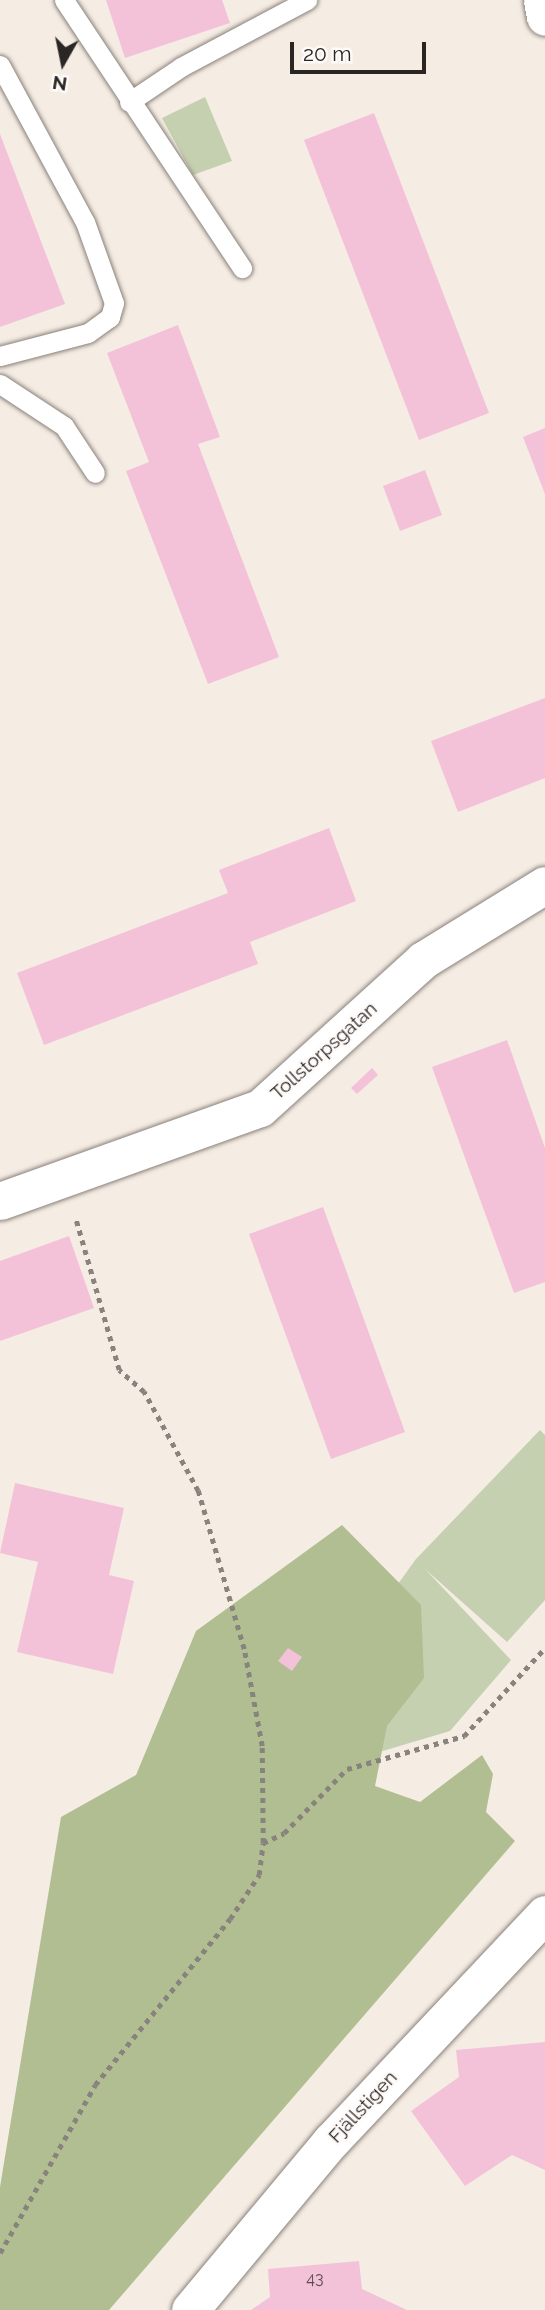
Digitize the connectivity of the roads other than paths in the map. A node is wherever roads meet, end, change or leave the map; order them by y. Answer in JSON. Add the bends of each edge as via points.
{"nodes":[{"id":1,"x":64,"y":0,"type":"edge"},
{"id":2,"x":307,"y":0,"type":"edge"},
{"id":3,"x":542,"y":0,"type":"edge"},
{"id":4,"x":545,"y":17,"type":"edge"},
{"id":5,"x":0,"y":65,"type":"edge"},
{"id":6,"x":129,"y":102,"type":"junction"},
{"id":7,"x":242,"y":268,"type":"dead end"},
{"id":8,"x":0,"y":356,"type":"edge"},
{"id":9,"x":0,"y":384,"type":"edge"},
{"id":10,"x":95,"y":473,"type":"dead end"},
{"id":11,"x":545,"y":885,"type":"edge"},
{"id":12,"x":0,"y":1201,"type":"edge"},
{"id":13,"x":545,"y":1914,"type":"edge"},
{"id":14,"x":190,"y":2310,"type":"edge"}],
"edges":[{"from":1,"to":6,"type":"lane"},
{"from":2,"to":6,"type":"lane","via":[[181,67]]},
{"from":3,"to":4,"type":"street"},
{"from":5,"to":8,"type":"lane","via":[[85,222],[114,303],[110,317],[88,333]]},
{"from":6,"to":7,"type":"lane"},
{"from":9,"to":10,"type":"lane","via":[[64,426]]},
{"from":11,"to":12,"type":"street","name":"Tollstorpsgatan","via":[[423,960],[260,1108]]},
{"from":13,"to":14,"type":"street","name":"Fjällstigen","via":[[331,2140]]}]}
